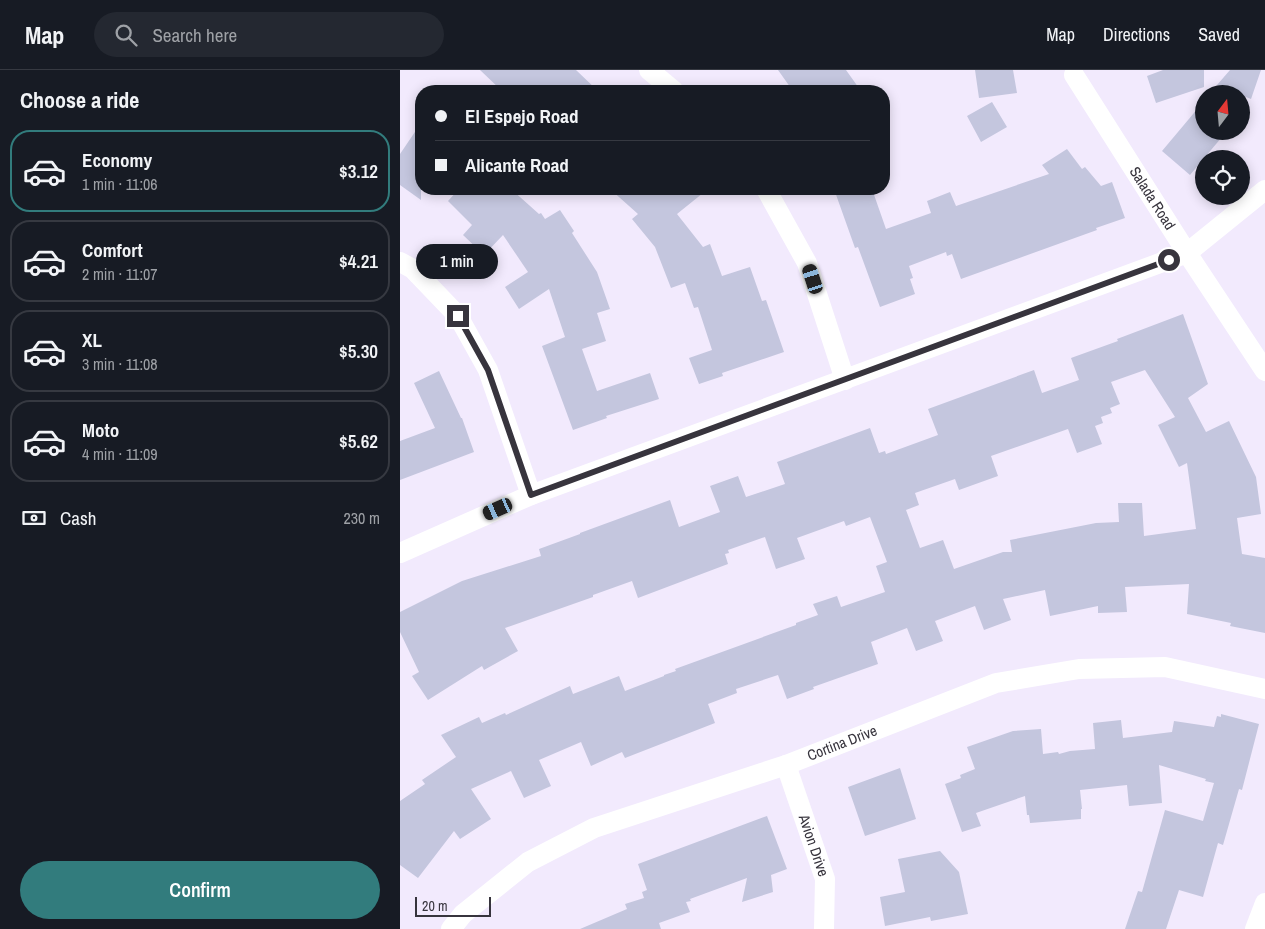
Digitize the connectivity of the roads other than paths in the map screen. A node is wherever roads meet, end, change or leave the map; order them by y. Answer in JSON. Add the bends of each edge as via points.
{"nodes":[{"id":1,"x":649,"y":70,"type":"edge"},
{"id":2,"x":1074,"y":75,"type":"dead end"},
{"id":3,"x":667,"y":85,"type":"edge"},
{"id":4,"x":1265,"y":190,"type":"edge"},
{"id":5,"x":769,"y":195,"type":"edge"},
{"id":6,"x":1187,"y":253,"type":"junction"},
{"id":7,"x":400,"y":262,"type":"edge"},
{"id":8,"x":1265,"y":371,"type":"edge"},
{"id":9,"x":845,"y":380,"type":"junction"},
{"id":10,"x":531,"y":495,"type":"junction"},
{"id":11,"x":400,"y":553,"type":"edge"},
{"id":12,"x":1265,"y":689,"type":"edge"},
{"id":13,"x":786,"y":765,"type":"junction"},
{"id":14,"x":1265,"y":903,"type":"edge"},
{"id":15,"x":451,"y":929,"type":"edge"},
{"id":16,"x":824,"y":929,"type":"edge"},
{"id":17,"x":1255,"y":929,"type":"edge"}],
"edges":[{"from":1,"to":3,"type":"street"},
{"from":2,"to":6,"type":"street","name":"Salada Road"},
{"from":4,"to":6,"type":"street"},
{"from":5,"to":9,"type":"street","via":[[807,262]]},
{"from":6,"to":8,"type":"street","name":"Salada Road"},
{"from":6,"to":9,"type":"street"},
{"from":7,"to":10,"type":"street","via":[[413,269],[458,316],[480,354]]},
{"from":9,"to":10,"type":"street"},
{"from":10,"to":11,"type":"street"},
{"from":12,"to":13,"type":"street","name":"Cortina Drive","via":[[1164,667],[1079,669],[996,683]]},
{"from":13,"to":15,"type":"street","name":"Cortina Drive","via":[[594,828],[528,862],[463,914]]},
{"from":13,"to":16,"type":"street","name":"Avion Drive","via":[[825,879]]},
{"from":14,"to":17,"type":"street"}]}
